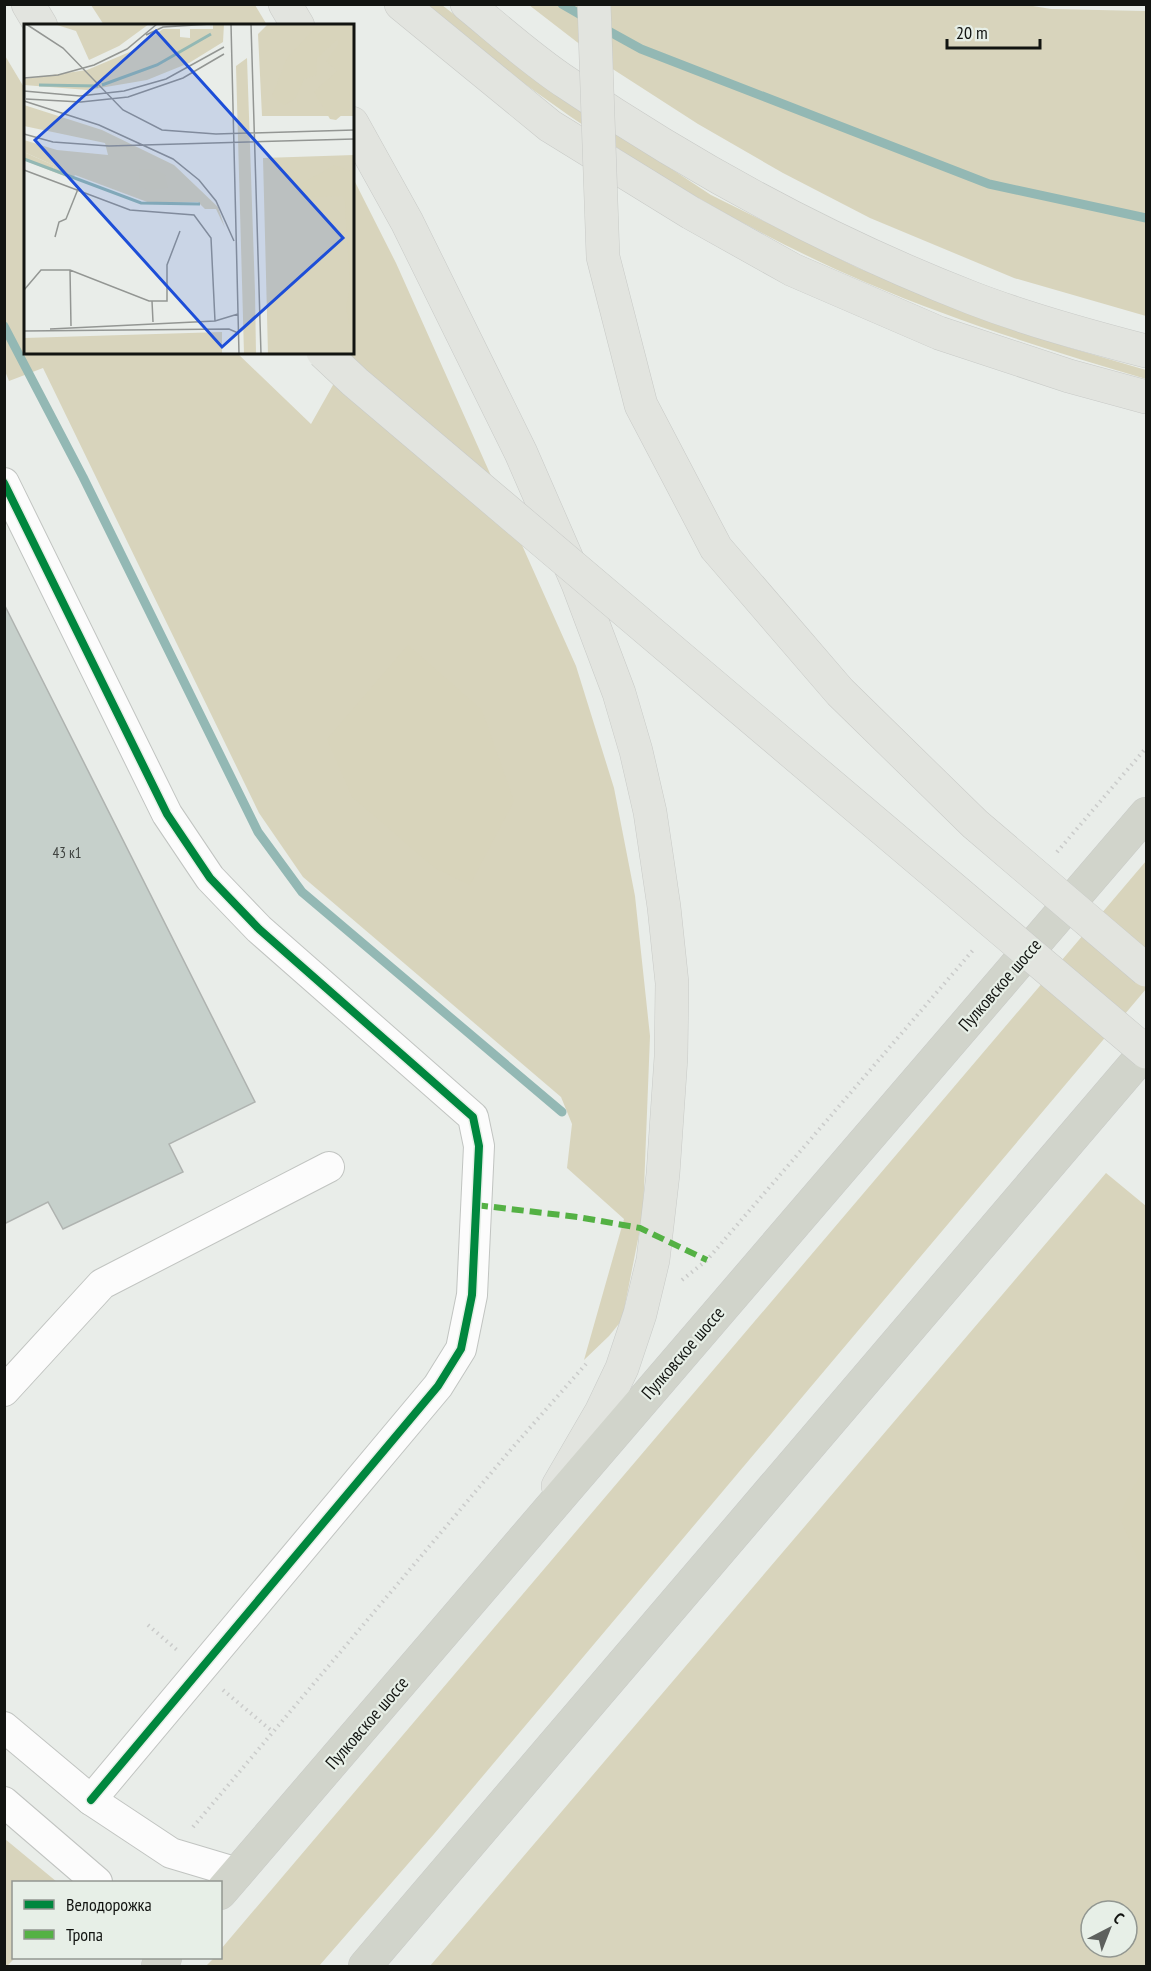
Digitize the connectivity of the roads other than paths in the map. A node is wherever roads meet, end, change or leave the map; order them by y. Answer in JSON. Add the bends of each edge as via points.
{"nodes":[{"id":1,"x":28,"y":4,"type":"edge"},
{"id":2,"x":285,"y":4,"type":"edge"},
{"id":3,"x":401,"y":4,"type":"edge"},
{"id":4,"x":467,"y":4,"type":"edge"},
{"id":5,"x":594,"y":4,"type":"edge"},
{"id":6,"x":40,"y":24,"type":"edge"},
{"id":7,"x":297,"y":24,"type":"edge"},
{"id":8,"x":354,"y":127,"type":"edge"},
{"id":9,"x":1146,"y":351,"type":"edge"},
{"id":10,"x":326,"y":354,"type":"edge"},
{"id":11,"x":1146,"y":397,"type":"edge"},
{"id":12,"x":4,"y":483,"type":"edge"},
{"id":13,"x":1146,"y":814,"type":"edge"},
{"id":14,"x":1146,"y":970,"type":"edge"},
{"id":15,"x":1146,"y":1051,"type":"edge"},
{"id":16,"x":329,"y":1167,"type":"dead end"},
{"id":17,"x":4,"y":1391,"type":"edge"},
{"id":18,"x":535,"y":1526,"type":"junction"},
{"id":19,"x":4,"y":1727,"type":"edge"},
{"id":20,"x":91,"y":1800,"type":"junction"},
{"id":21,"x":4,"y":1802,"type":"edge"},
{"id":22,"x":96,"y":1881,"type":"edge"},
{"id":23,"x":229,"y":1883,"type":"edge"},
{"id":24,"x":365,"y":1966,"type":"edge"}],
"edges":[{"from":1,"to":6,"type":"main road"},
{"from":2,"to":7,"type":"main road"},
{"from":3,"to":11,"type":"main road","via":[[550,126],[793,270],[939,333]]},
{"from":4,"to":9,"type":"main road","via":[[566,82],[696,164],[825,235],[974,298]]},
{"from":5,"to":14,"type":"main road","bridge":true,"via":[[603,257],[640,405],[716,548],[849,701],[975,824]]},
{"from":8,"to":18,"type":"main road","via":[[407,222],[516,443],[579,584],[636,751],[650,812],[664,907],[672,983],[671,1057],[653,1260],[622,1368]]},
{"from":10,"to":15,"type":"main road","bridge":true},
{"from":12,"to":20,"type":"street","via":[[168,814],[210,878],[259,929],[473,1117],[479,1146],[472,1295],[461,1349],[438,1386]]},
{"from":13,"to":18,"type":"highway","name":"Пулковское шоссе"},
{"from":15,"to":24,"type":"highway"},
{"from":16,"to":17,"type":"street","via":[[102,1284]]},
{"from":18,"to":23,"type":"highway","name":"Пулковское шоссе"},
{"from":19,"to":20,"type":"street"},
{"from":20,"to":23,"type":"street","via":[[171,1853]]},
{"from":21,"to":22,"type":"street"}]}
